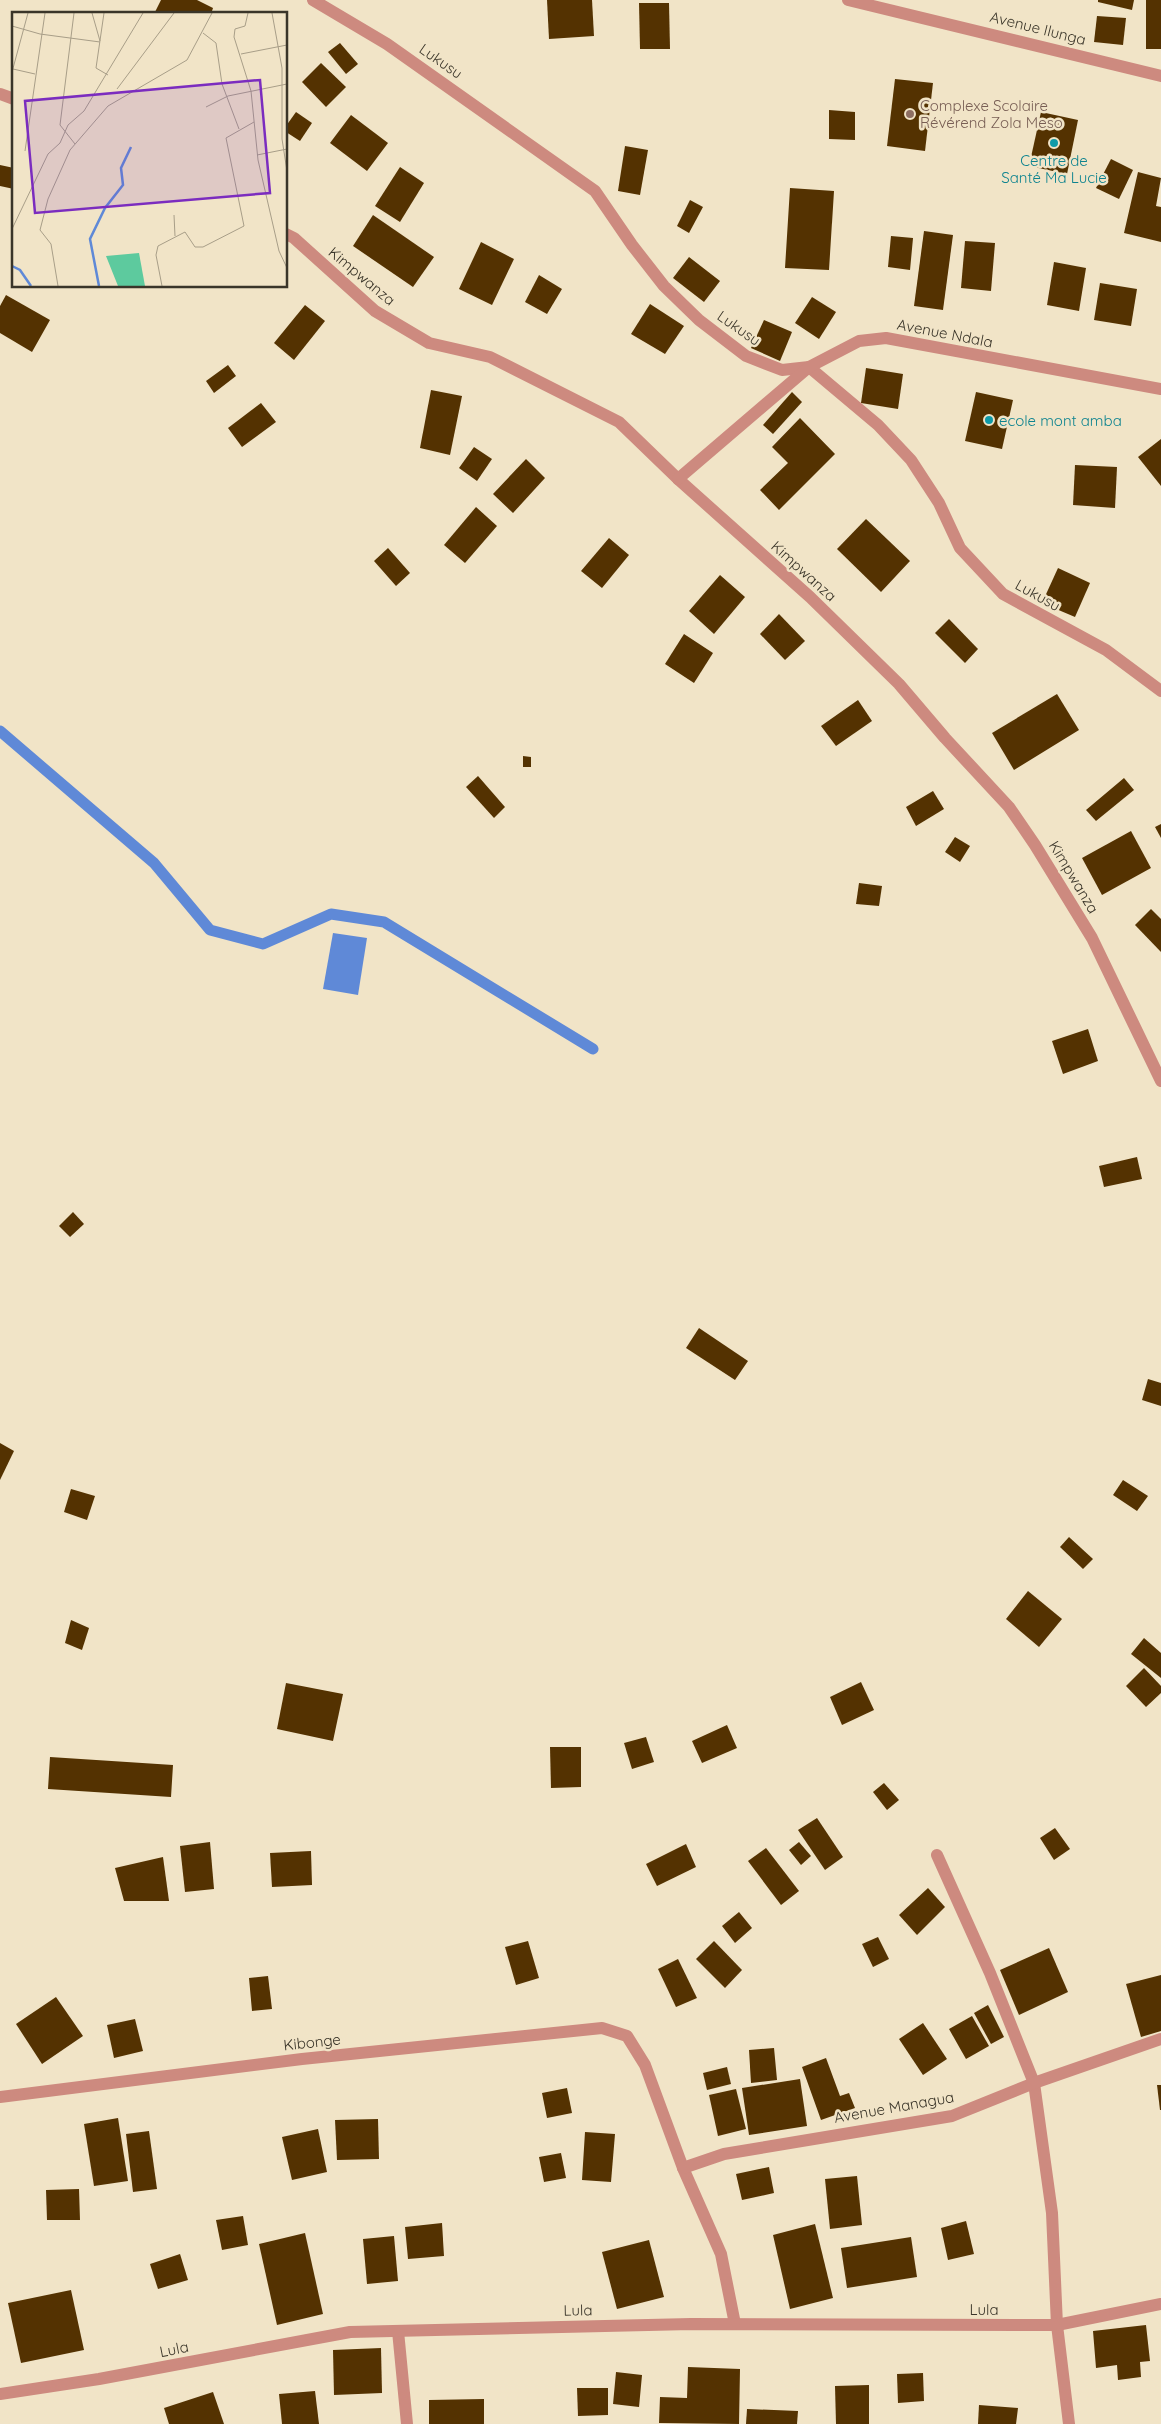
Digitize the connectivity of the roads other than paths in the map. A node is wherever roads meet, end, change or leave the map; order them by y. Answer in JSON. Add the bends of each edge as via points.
{"nodes":[{"id":1,"x":313,"y":0,"type":"edge"},
{"id":2,"x":848,"y":0,"type":"edge"},
{"id":3,"x":1161,"y":76,"type":"edge"},
{"id":4,"x":0,"y":94,"type":"edge"},
{"id":5,"x":12,"y":98,"type":"edge"},
{"id":6,"x":288,"y":235,"type":"edge"},
{"id":7,"x":809,"y":367,"type":"junction"},
{"id":8,"x":1161,"y":389,"type":"edge"},
{"id":9,"x":678,"y":479,"type":"junction"},
{"id":10,"x":1161,"y":691,"type":"edge"},
{"id":11,"x":1161,"y":1081,"type":"edge"},
{"id":12,"x":938,"y":1855,"type":"dead end"},
{"id":13,"x":1161,"y":2039,"type":"edge"},
{"id":14,"x":1034,"y":2083,"type":"junction"},
{"id":15,"x":0,"y":2096,"type":"edge"},
{"id":16,"x":683,"y":2168,"type":"junction"},
{"id":17,"x":1161,"y":2304,"type":"edge"},
{"id":18,"x":735,"y":2324,"type":"junction"},
{"id":19,"x":1057,"y":2325,"type":"junction"},
{"id":20,"x":398,"y":2331,"type":"junction"},
{"id":21,"x":0,"y":2394,"type":"edge"},
{"id":22,"x":407,"y":2424,"type":"edge"},
{"id":23,"x":1069,"y":2424,"type":"edge"}],
"edges":[{"from":1,"to":7,"type":"street","name":"Lukusu","via":[[387,44],[595,191],[664,286],[699,320],[746,356],[782,370]]},
{"from":2,"to":3,"type":"street","name":"Avenue Ilunga"},
{"from":4,"to":5,"type":"street"},
{"from":6,"to":9,"type":"street","name":"Kimpwanza","via":[[375,311],[429,343],[490,357],[619,422]]},
{"from":7,"to":8,"type":"street","name":"Avenue Ndala","via":[[859,341],[886,338]]},
{"from":7,"to":9,"type":"street","name":"Avenue Ndala"},
{"from":7,"to":10,"type":"street","name":"Lukusu","via":[[878,425],[911,460],[939,503],[960,548],[1003,594],[1106,650]]},
{"from":9,"to":11,"type":"street","name":"Kimpwanza","via":[[810,597],[899,684],[1009,807],[1092,938]]},
{"from":12,"to":14,"type":"street"},
{"from":13,"to":14,"type":"street","name":"Avenue Managua"},
{"from":14,"to":16,"type":"street","name":"Avenue Managua","via":[[952,2116],[724,2154]]},
{"from":14,"to":19,"type":"street","via":[[1052,2213]]},
{"from":15,"to":16,"type":"street","name":"Kibonge","via":[[302,2059],[602,2028],[627,2036],[645,2065]]},
{"from":16,"to":18,"type":"street","via":[[721,2254]]},
{"from":17,"to":19,"type":"street","name":"Lula"},
{"from":18,"to":19,"type":"street","name":"Lula"},
{"from":18,"to":20,"type":"street","name":"Lula"},
{"from":19,"to":23,"type":"street"},
{"from":20,"to":21,"type":"street","name":"Lula","via":[[350,2332]]},
{"from":20,"to":22,"type":"street"}]}
